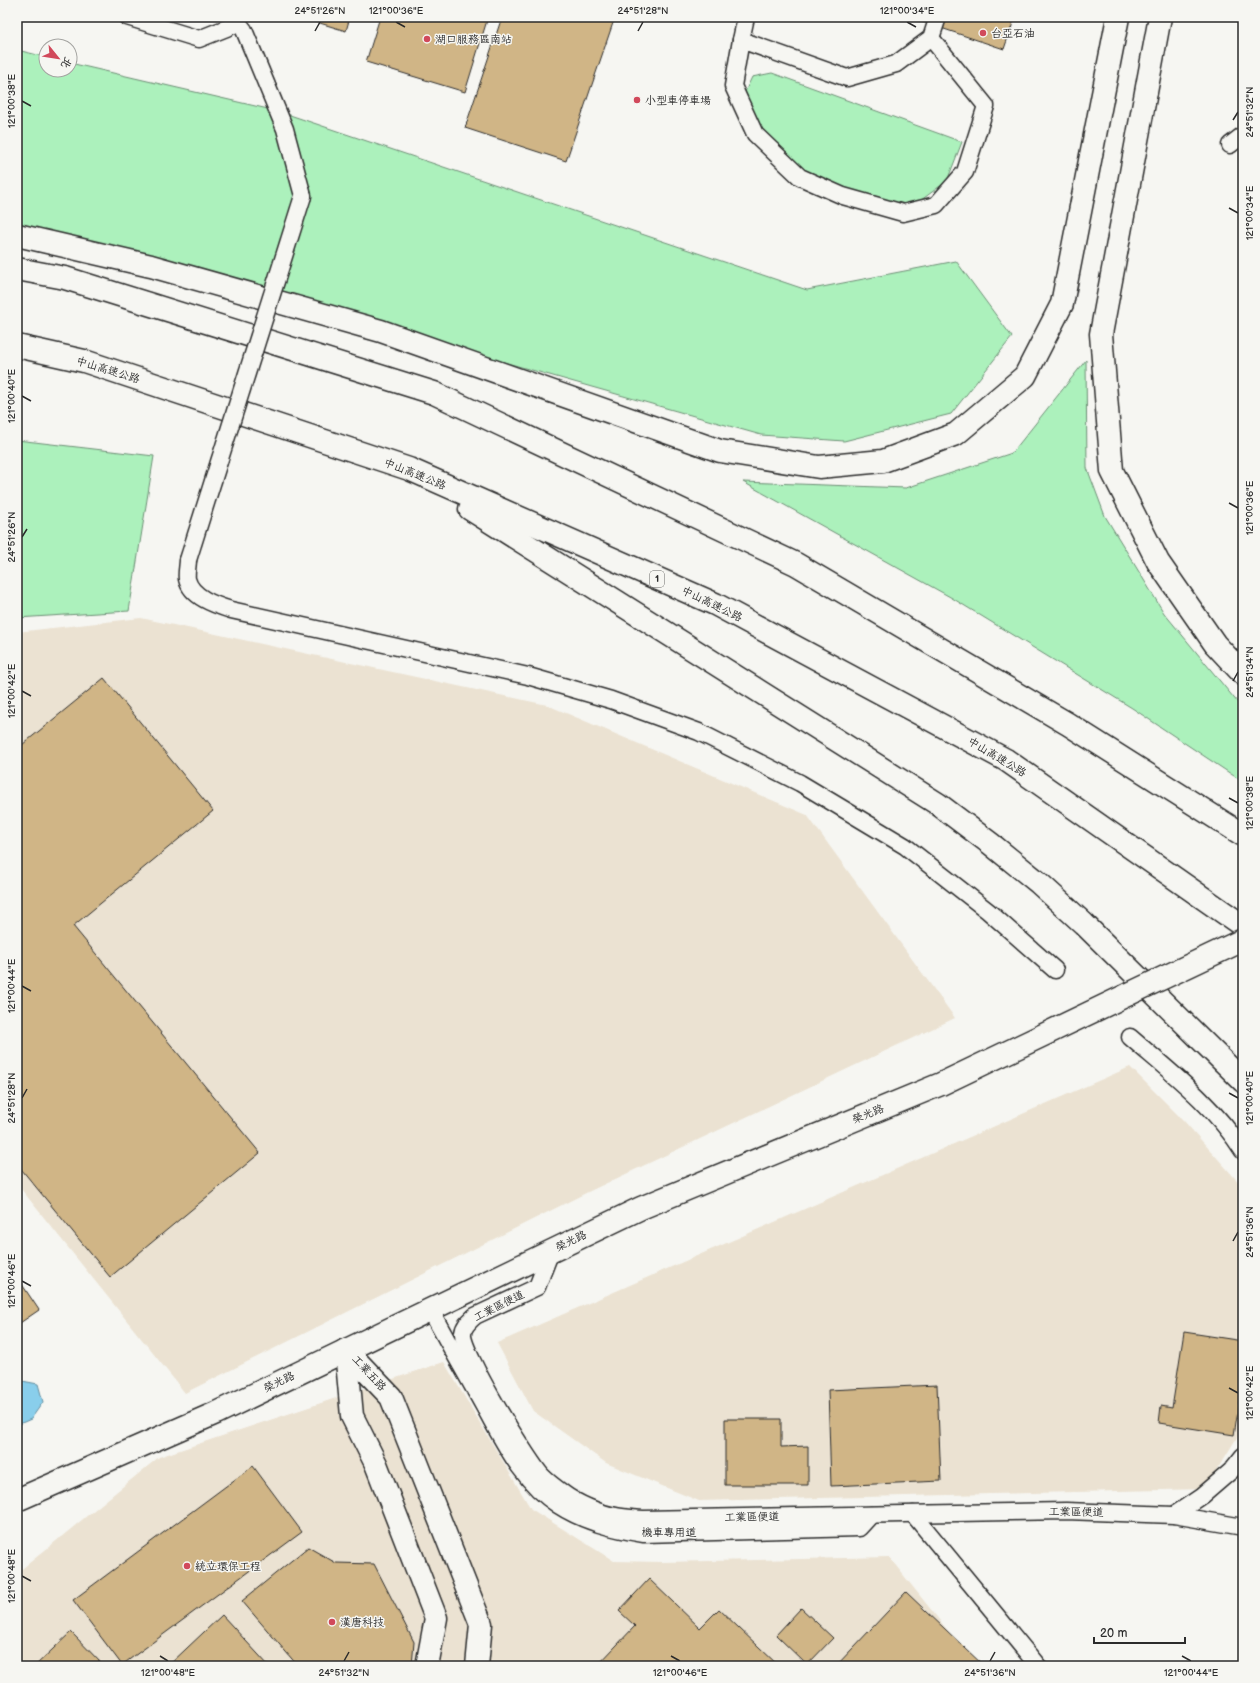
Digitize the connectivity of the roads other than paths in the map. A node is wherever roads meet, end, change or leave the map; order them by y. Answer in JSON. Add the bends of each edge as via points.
{"nodes":[{"id":1,"x":127,"y":17,"type":"edge"},
{"id":2,"x":746,"y":17,"type":"edge"},
{"id":3,"x":938,"y":17,"type":"edge"},
{"id":4,"x":1118,"y":17,"type":"edge"},
{"id":5,"x":1160,"y":17,"type":"edge"},
{"id":6,"x":236,"y":20,"type":"edge"},
{"id":7,"x":931,"y":38,"type":"junction"},
{"id":8,"x":741,"y":40,"type":"junction"},
{"id":9,"x":1243,"y":135,"type":"edge"},
{"id":10,"x":1230,"y":145,"type":"dead end"},
{"id":11,"x":17,"y":235,"type":"edge"},
{"id":12,"x":17,"y":270,"type":"edge"},
{"id":13,"x":17,"y":346,"type":"edge"},
{"id":14,"x":409,"y":470,"type":"junction"},
{"id":15,"x":1243,"y":674,"type":"edge"},
{"id":16,"x":1243,"y":835,"type":"edge"},
{"id":17,"x":1243,"y":926,"type":"edge"},
{"id":18,"x":1243,"y":940,"type":"edge"},
{"id":19,"x":1055,"y":970,"type":"dead end"},
{"id":20,"x":1130,"y":1037,"type":"dead end"},
{"id":21,"x":1243,"y":1081,"type":"edge"},
{"id":22,"x":1243,"y":1150,"type":"edge"},
{"id":23,"x":551,"y":1251,"type":"junction"},
{"id":24,"x":430,"y":1309,"type":"junction"},
{"id":25,"x":346,"y":1350,"type":"junction"},
{"id":26,"x":1243,"y":1456,"type":"edge"},
{"id":27,"x":17,"y":1500,"type":"edge"},
{"id":28,"x":913,"y":1514,"type":"junction"},
{"id":29,"x":871,"y":1515,"type":"junction"},
{"id":30,"x":1174,"y":1515,"type":"junction"},
{"id":31,"x":1243,"y":1527,"type":"edge"},
{"id":32,"x":427,"y":1666,"type":"edge"},
{"id":33,"x":477,"y":1666,"type":"edge"},
{"id":34,"x":1038,"y":1666,"type":"edge"}],
"edges":[{"from":1,"to":6,"type":"lane","via":[[199,39]]},
{"from":2,"to":8,"type":"lane"},
{"from":3,"to":7,"type":"lane"},
{"from":4,"to":11,"type":"main road","via":[[1062,304],[1025,376],[956,434],[883,461],[819,467],[720,451],[381,331],[151,266]]},
{"from":5,"to":15,"type":"main road","via":[[1101,334],[1112,471],[1158,562],[1215,644]]},
{"from":6,"to":19,"type":"lane","bridge":true,"via":[[244,30],[286,129],[303,196],[188,560],[187,579],[196,594],[211,604],[230,610],[528,676],[611,700],[699,732],[800,783],[905,846],[988,911]]},
{"from":7,"to":8,"type":"lane","via":[[896,64],[847,78]]},
{"from":7,"to":8,"type":"lane","via":[[986,106],[965,172],[936,205],[902,213],[843,196],[800,177],[755,134],[733,86]]},
{"from":9,"to":10,"type":"lane"},
{"from":12,"to":16,"type":"main road","via":[[65,278],[434,393],[796,564],[1068,724]]},
{"from":13,"to":14,"type":"main road","name":"中山高速公路","number":"1","via":[[84,361]]},
{"from":14,"to":17,"type":"main road","name":"中山高速公路","number":"1","via":[[715,604],[1006,760]]},
{"from":14,"to":21,"type":"main road","via":[[938,804],[1039,883]]},
{"from":18,"to":23,"type":"main road","name":"榮光路","bridge":true,"via":[[941,1084],[641,1208]]},
{"from":20,"to":22,"type":"lane","via":[[1212,1109]]},
{"from":23,"to":24,"type":"main road","name":"榮光路"},
{"from":23,"to":29,"type":"lane","name":"工業區便道","via":[[537,1287],[475,1316],[467,1323],[463,1334],[465,1346],[481,1377],[526,1455],[548,1481],[564,1494],[589,1507],[615,1516],[644,1519]]},
{"from":24,"to":25,"type":"main road","name":"榮光路"},
{"from":24,"to":29,"type":"lane","name":"機車專用道","via":[[515,1461],[545,1495],[584,1519],[612,1529],[644,1534],[859,1528]]},
{"from":25,"to":27,"type":"main road","name":"榮光路","via":[[216,1413]]},
{"from":25,"to":32,"type":"main road","name":"工業五路","via":[[352,1416],[376,1464],[436,1618]]},
{"from":25,"to":33,"type":"main road","name":"工業五路","via":[[391,1397],[481,1624]]},
{"from":26,"to":30,"type":"lane","via":[[1231,1471],[1202,1496]]},
{"from":28,"to":29,"type":"lane","name":"工業區便道"},
{"from":28,"to":30,"type":"lane","name":"工業區便道","via":[[1066,1512]]},
{"from":28,"to":34,"type":"lane"},
{"from":30,"to":31,"type":"lane","name":"工業區便道"}]}
